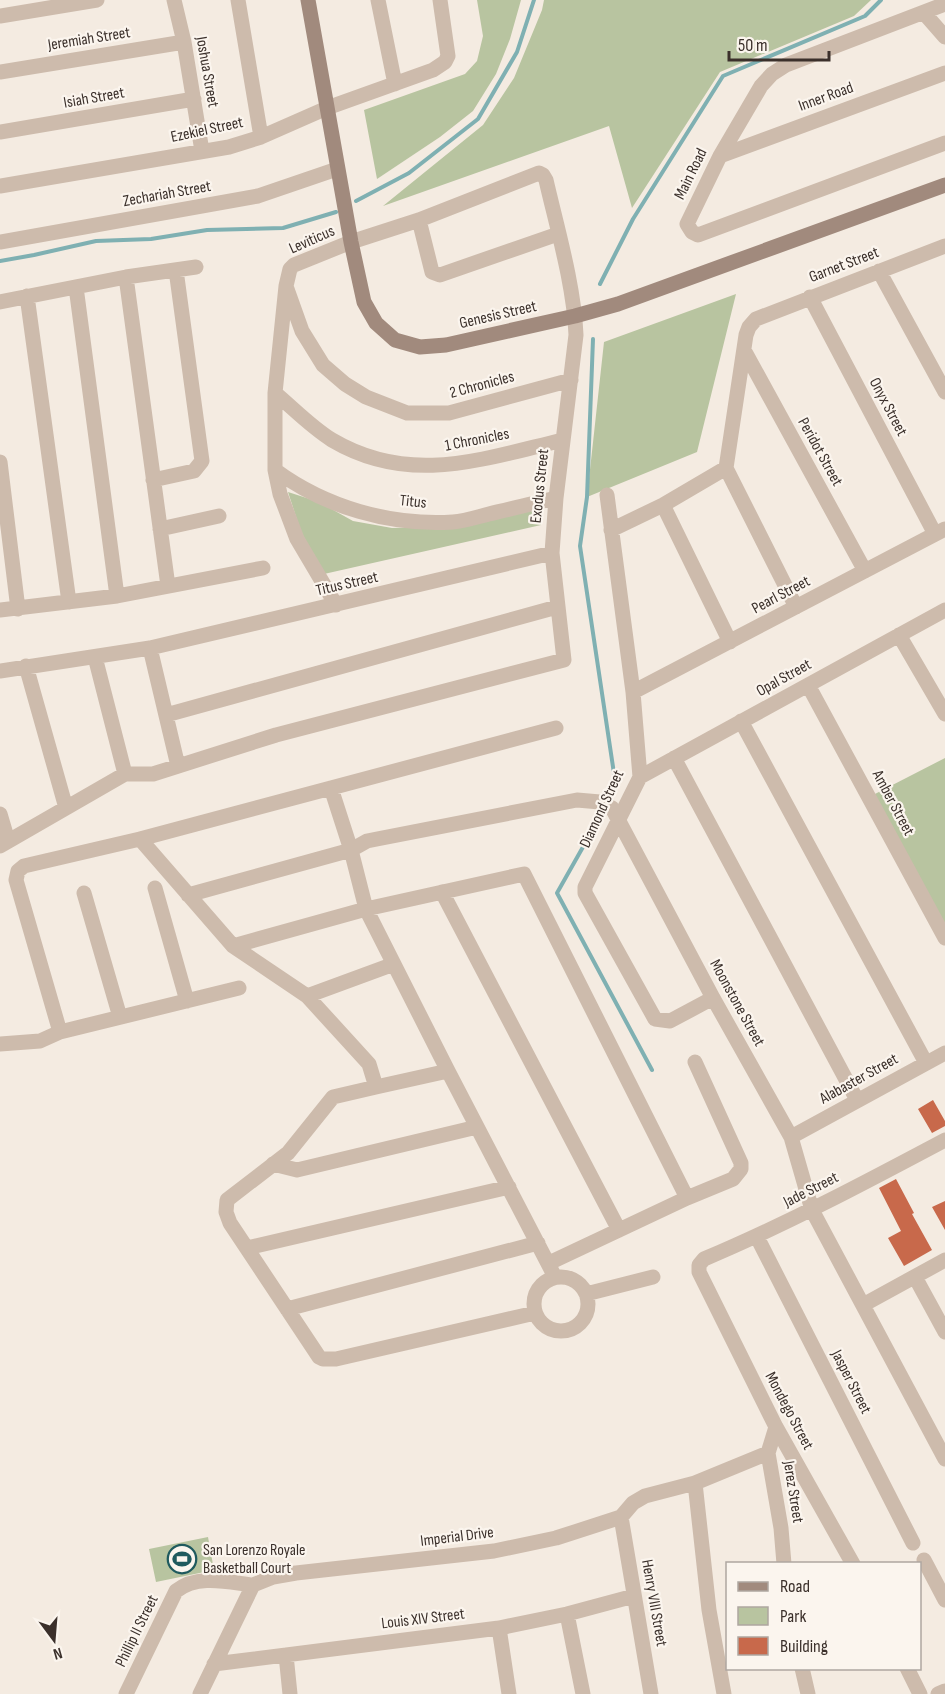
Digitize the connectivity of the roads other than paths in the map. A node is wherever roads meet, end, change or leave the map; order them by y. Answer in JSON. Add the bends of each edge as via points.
{"nodes":[{"id":1,"x":98,"y":0,"type":"edge"},
{"id":2,"x":174,"y":0,"type":"edge"},
{"id":3,"x":237,"y":0,"type":"edge"},
{"id":4,"x":308,"y":0,"type":"edge"},
{"id":5,"x":378,"y":0,"type":"edge"},
{"id":6,"x":440,"y":0,"type":"edge"},
{"id":7,"x":945,"y":4,"type":"edge"},
{"id":8,"x":924,"y":13,"type":"junction"},
{"id":9,"x":0,"y":16,"type":"edge"},
{"id":10,"x":945,"y":37,"type":"edge"},
{"id":11,"x":184,"y":42,"type":"junction"},
{"id":12,"x":0,"y":72,"type":"edge"},
{"id":13,"x":945,"y":73,"type":"edge"},
{"id":14,"x":395,"y":84,"type":"junction"},
{"id":15,"x":194,"y":99,"type":"junction"},
{"id":16,"x":327,"y":108,"type":"junction"},
{"id":17,"x":0,"y":132,"type":"edge"},
{"id":18,"x":261,"y":137,"type":"junction"},
{"id":19,"x":945,"y":143,"type":"edge"},
{"id":20,"x":202,"y":151,"type":"junction"},
{"id":21,"x":720,"y":156,"type":"junction"},
{"id":22,"x":338,"y":169,"type":"junction"},
{"id":23,"x":945,"y":185,"type":"edge"},
{"id":24,"x":0,"y":186,"type":"edge"},
{"id":25,"x":419,"y":220,"type":"junction"},
{"id":26,"x":558,"y":234,"type":"junction"},
{"id":27,"x":0,"y":242,"type":"edge"},
{"id":28,"x":351,"y":242,"type":"junction"},
{"id":29,"x":945,"y":246,"type":"edge"},
{"id":30,"x":196,"y":267,"type":"dead end"},
{"id":31,"x":176,"y":270,"type":"junction"},
{"id":32,"x":879,"y":271,"type":"junction"},
{"id":33,"x":126,"y":277,"type":"junction"},
{"id":34,"x":286,"y":286,"type":"junction"},
{"id":35,"x":76,"y":287,"type":"junction"},
{"id":36,"x":27,"y":296,"type":"junction"},
{"id":37,"x":810,"y":297,"type":"junction"},
{"id":38,"x":0,"y":302,"type":"edge"},
{"id":39,"x":575,"y":316,"type":"junction"},
{"id":40,"x":744,"y":350,"type":"junction"},
{"id":41,"x":571,"y":380,"type":"junction"},
{"id":42,"x":945,"y":392,"type":"edge"},
{"id":43,"x":275,"y":393,"type":"junction"},
{"id":44,"x":563,"y":440,"type":"junction"},
{"id":45,"x":0,"y":462,"type":"edge"},
{"id":46,"x":726,"y":468,"type":"junction"},
{"id":47,"x":275,"y":470,"type":"junction"},
{"id":48,"x":153,"y":480,"type":"junction"},
{"id":49,"x":607,"y":495,"type":"dead end"},
{"id":50,"x":556,"y":498,"type":"junction"},
{"id":51,"x":663,"y":505,"type":"junction"},
{"id":52,"x":219,"y":516,"type":"dead end"},
{"id":53,"x":160,"y":529,"type":"junction"},
{"id":54,"x":611,"y":530,"type":"junction"},
{"id":55,"x":940,"y":531,"type":"edge"},
{"id":56,"x":552,"y":553,"type":"junction"},
{"id":57,"x":263,"y":568,"type":"dead end"},
{"id":58,"x":865,"y":571,"type":"junction"},
{"id":59,"x":168,"y":586,"type":"junction"},
{"id":60,"x":117,"y":596,"type":"junction"},
{"id":61,"x":69,"y":602,"type":"junction"},
{"id":62,"x":336,"y":605,"type":"junction"},
{"id":63,"x":557,"y":607,"type":"junction"},
{"id":64,"x":796,"y":607,"type":"junction"},
{"id":65,"x":18,"y":609,"type":"junction"},
{"id":66,"x":0,"y":610,"type":"edge"},
{"id":67,"x":945,"y":610,"type":"edge"},
{"id":68,"x":899,"y":635,"type":"junction"},
{"id":69,"x":730,"y":642,"type":"junction"},
{"id":70,"x":150,"y":648,"type":"junction"},
{"id":71,"x":95,"y":657,"type":"junction"},
{"id":72,"x":26,"y":666,"type":"junction"},
{"id":73,"x":0,"y":671,"type":"edge"},
{"id":74,"x":808,"y":685,"type":"junction"},
{"id":75,"x":633,"y":692,"type":"junction"},
{"id":76,"x":945,"y":714,"type":"edge"},
{"id":77,"x":166,"y":716,"type":"junction"},
{"id":78,"x":741,"y":721,"type":"junction"},
{"id":79,"x":556,"y":728,"type":"dead end"},
{"id":80,"x":674,"y":758,"type":"junction"},
{"id":81,"x":178,"y":766,"type":"junction"},
{"id":82,"x":125,"y":774,"type":"junction"},
{"id":83,"x":640,"y":777,"type":"junction"},
{"id":84,"x":331,"y":788,"type":"junction"},
{"id":85,"x":66,"y":808,"type":"junction"},
{"id":86,"x":0,"y":814,"type":"edge"},
{"id":87,"x":618,"y":820,"type":"junction"},
{"id":88,"x":140,"y":839,"type":"junction"},
{"id":89,"x":4,"y":844,"type":"edge"},
{"id":90,"x":351,"y":850,"type":"junction"},
{"id":91,"x":155,"y":888,"type":"dead end"},
{"id":92,"x":442,"y":892,"type":"junction"},
{"id":93,"x":84,"y":893,"type":"dead end"},
{"id":94,"x":188,"y":895,"type":"junction"},
{"id":95,"x":366,"y":909,"type":"junction"},
{"id":96,"x":945,"y":938,"type":"edge"},
{"id":97,"x":233,"y":946,"type":"junction"},
{"id":98,"x":394,"y":964,"type":"junction"},
{"id":99,"x":239,"y":988,"type":"dead end"},
{"id":100,"x":307,"y":996,"type":"junction"},
{"id":101,"x":713,"y":998,"type":"junction"},
{"id":102,"x":187,"y":1001,"type":"junction"},
{"id":103,"x":120,"y":1017,"type":"junction"},
{"id":104,"x":60,"y":1032,"type":"junction"},
{"id":105,"x":0,"y":1044,"type":"edge"},
{"id":106,"x":945,"y":1053,"type":"edge"},
{"id":107,"x":695,"y":1062,"type":"dead end"},
{"id":108,"x":926,"y":1063,"type":"junction"},
{"id":109,"x":448,"y":1071,"type":"junction"},
{"id":110,"x":376,"y":1087,"type":"junction"},
{"id":111,"x":857,"y":1100,"type":"junction"},
{"id":112,"x":477,"y":1127,"type":"junction"},
{"id":113,"x":791,"y":1137,"type":"junction"},
{"id":114,"x":945,"y":1140,"type":"edge"},
{"id":115,"x":273,"y":1164,"type":"junction"},
{"id":116,"x":509,"y":1187,"type":"junction"},
{"id":117,"x":687,"y":1198,"type":"junction"},
{"id":118,"x":812,"y":1210,"type":"junction"},
{"id":119,"x":619,"y":1230,"type":"junction"},
{"id":120,"x":757,"y":1237,"type":"junction"},
{"id":121,"x":538,"y":1243,"type":"junction"},
{"id":122,"x":246,"y":1248,"type":"junction"},
{"id":123,"x":945,"y":1260,"type":"edge"},
{"id":124,"x":549,"y":1263,"type":"junction"},
{"id":125,"x":699,"y":1272,"type":"joint"},
{"id":126,"x":653,"y":1277,"type":"dead end"},
{"id":127,"x":915,"y":1277,"type":"junction"},
{"id":128,"x":555,"y":1278,"type":"junction"},
{"id":129,"x":586,"y":1294,"type":"junction"},
{"id":130,"x":863,"y":1305,"type":"junction"},
{"id":131,"x":287,"y":1309,"type":"junction"},
{"id":132,"x":535,"y":1313,"type":"junction"},
{"id":133,"x":945,"y":1332,"type":"edge"},
{"id":134,"x":776,"y":1427,"type":"junction"},
{"id":135,"x":768,"y":1453,"type":"junction"},
{"id":136,"x":945,"y":1459,"type":"edge"},
{"id":137,"x":695,"y":1483,"type":"junction"},
{"id":138,"x":621,"y":1517,"type":"junction"},
{"id":139,"x":914,"y":1543,"type":"dead end"},
{"id":140,"x":924,"y":1560,"type":"dead end"},
{"id":141,"x":784,"y":1562,"type":"edge"},
{"id":142,"x":852,"y":1562,"type":"edge"},
{"id":143,"x":253,"y":1585,"type":"junction"},
{"id":144,"x":634,"y":1596,"type":"junction"},
{"id":145,"x":945,"y":1600,"type":"edge"},
{"id":146,"x":567,"y":1614,"type":"junction"},
{"id":147,"x":499,"y":1628,"type":"junction"},
{"id":148,"x":286,"y":1655,"type":"junction"},
{"id":149,"x":214,"y":1664,"type":"junction"},
{"id":150,"x":802,"y":1670,"type":"edge"},
{"id":151,"x":908,"y":1670,"type":"edge"},
{"id":152,"x":945,"y":1690,"type":"edge"},
{"id":153,"x":126,"y":1694,"type":"edge"},
{"id":154,"x":200,"y":1694,"type":"edge"},
{"id":155,"x":290,"y":1694,"type":"edge"},
{"id":156,"x":509,"y":1694,"type":"edge"},
{"id":157,"x":583,"y":1694,"type":"edge"},
{"id":158,"x":651,"y":1694,"type":"edge"},
{"id":159,"x":724,"y":1694,"type":"edge"},
{"id":160,"x":808,"y":1694,"type":"edge"},
{"id":161,"x":920,"y":1694,"type":"edge"},
{"id":162,"x":938,"y":1694,"type":"edge"}],
"edges":[{"from":1,"to":9,"type":"street"},
{"from":2,"to":11,"type":"street","name":"Joshua Street"},
{"from":3,"to":18,"type":"street"},
{"from":4,"to":16,"type":"street","name":"Genesis Street"},
{"from":5,"to":14,"type":"street"},
{"from":6,"to":14,"type":"street","name":"Ezekiel Street","via":[[448,49],[445,62]]},
{"from":7,"to":8,"type":"street","name":"Main Road"},
{"from":8,"to":10,"type":"street"},
{"from":8,"to":21,"type":"street","name":"Main Road","via":[[786,64],[762,86]]},
{"from":11,"to":12,"type":"street","name":"Jeremiah Street"},
{"from":11,"to":15,"type":"street","name":"Joshua Street"},
{"from":13,"to":21,"type":"street","name":"Inner Road"},
{"from":14,"to":16,"type":"street","name":"Ezekiel Street"},
{"from":15,"to":17,"type":"street","name":"Isiah Street"},
{"from":15,"to":20,"type":"street","name":"Joshua Street"},
{"from":16,"to":18,"type":"street","name":"Ezekiel Street"},
{"from":16,"to":22,"type":"street","name":"Genesis Street"},
{"from":18,"to":20,"type":"street","name":"Ezekiel Street"},
{"from":19,"to":21,"type":"street","name":"Main Road","via":[[698,235],[687,224]]},
{"from":20,"to":24,"type":"street","name":"Ezekiel Street"},
{"from":22,"to":27,"type":"street","name":"Zechariah Street","via":[[258,196]]},
{"from":22,"to":28,"type":"street","name":"Genesis Street"},
{"from":23,"to":39,"type":"street","name":"Genesis Street","via":[[618,304]]},
{"from":25,"to":26,"type":"street","via":[[432,272],[440,275]]},
{"from":25,"to":26,"type":"street","name":"Leviticus","via":[[539,173],[546,180]]},
{"from":25,"to":28,"type":"street","name":"Leviticus"},
{"from":26,"to":39,"type":"street","name":"Leviticus"},
{"from":28,"to":34,"type":"street","name":"Leviticus","via":[[294,265]]},
{"from":28,"to":39,"type":"street","name":"Genesis Street","via":[[364,302],[376,323],[395,340],[420,347],[447,345]]},
{"from":29,"to":32,"type":"street","name":"Garnet Street"},
{"from":30,"to":31,"type":"street"},
{"from":31,"to":33,"type":"street"},
{"from":31,"to":48,"type":"street","via":[[202,460],[194,471]]},
{"from":32,"to":37,"type":"street","name":"Garnet Street"},
{"from":32,"to":42,"type":"street"},
{"from":33,"to":35,"type":"street"},
{"from":33,"to":48,"type":"street"},
{"from":34,"to":41,"type":"street","name":"2 Chronicles","via":[[302,331],[322,365],[366,397],[407,414],[449,413]]},
{"from":34,"to":43,"type":"street","name":"Leviticus"},
{"from":35,"to":36,"type":"street"},
{"from":35,"to":60,"type":"street"},
{"from":36,"to":38,"type":"street"},
{"from":36,"to":61,"type":"street"},
{"from":37,"to":40,"type":"street","name":"Garnet Street","via":[[756,319],[749,327]]},
{"from":37,"to":55,"type":"street","name":"Onyx Street"},
{"from":39,"to":41,"type":"street","name":"Exodus Street"},
{"from":40,"to":46,"type":"street"},
{"from":40,"to":58,"type":"street","name":"Peridot Street"},
{"from":41,"to":44,"type":"street","name":"Exodus Street"},
{"from":43,"to":44,"type":"street","name":"1 Chronicles","via":[[329,438],[370,458],[396,464],[464,464]]},
{"from":43,"to":47,"type":"street","name":"Leviticus"},
{"from":44,"to":50,"type":"street","name":"Exodus Street"},
{"from":45,"to":65,"type":"street"},
{"from":46,"to":51,"type":"street"},
{"from":46,"to":64,"type":"street"},
{"from":47,"to":50,"type":"street","name":"Titus","via":[[324,500],[376,516],[419,522],[455,522]]},
{"from":47,"to":62,"type":"street","name":"Leviticus","via":[[297,538]]},
{"from":48,"to":53,"type":"street"},
{"from":49,"to":54,"type":"street","name":"Diamond Street"},
{"from":50,"to":56,"type":"street","name":"Exodus Street"},
{"from":51,"to":54,"type":"street"},
{"from":51,"to":69,"type":"street"},
{"from":52,"to":53,"type":"street"},
{"from":53,"to":59,"type":"street"},
{"from":54,"to":75,"type":"street","name":"Diamond Street"},
{"from":55,"to":58,"type":"street","name":"Pearl Street"},
{"from":56,"to":62,"type":"street","name":"Titus Street"},
{"from":56,"to":63,"type":"street","name":"Exodus Street"},
{"from":57,"to":59,"type":"street"},
{"from":58,"to":64,"type":"street","name":"Pearl Street"},
{"from":59,"to":60,"type":"street"},
{"from":60,"to":61,"type":"street"},
{"from":61,"to":65,"type":"street"},
{"from":62,"to":70,"type":"street","name":"Titus Street"},
{"from":63,"to":77,"type":"street"},
{"from":63,"to":81,"type":"street","name":"Exodus Street","via":[[564,660],[276,735]]},
{"from":64,"to":69,"type":"street","name":"Pearl Street"},
{"from":65,"to":66,"type":"street"},
{"from":67,"to":68,"type":"street","name":"Opal Street"},
{"from":68,"to":74,"type":"street","name":"Opal Street"},
{"from":68,"to":76,"type":"street"},
{"from":69,"to":75,"type":"street","name":"Pearl Street"},
{"from":70,"to":71,"type":"street","name":"Titus Street"},
{"from":70,"to":77,"type":"street"},
{"from":71,"to":72,"type":"street","name":"Titus Street"},
{"from":71,"to":82,"type":"street"},
{"from":72,"to":73,"type":"street","name":"Titus Street"},
{"from":72,"to":85,"type":"street"},
{"from":74,"to":78,"type":"street","name":"Opal Street"},
{"from":74,"to":96,"type":"street","name":"Amber Street"},
{"from":75,"to":83,"type":"street","name":"Diamond Street"},
{"from":77,"to":81,"type":"street"},
{"from":78,"to":80,"type":"street","name":"Opal Street"},
{"from":78,"to":108,"type":"street"},
{"from":79,"to":84,"type":"street"},
{"from":80,"to":83,"type":"street","name":"Opal Street"},
{"from":80,"to":111,"type":"street"},
{"from":81,"to":82,"type":"street","via":[[153,774]]},
{"from":82,"to":85,"type":"street"},
{"from":83,"to":87,"type":"street","name":"Diamond Street"},
{"from":84,"to":88,"type":"street"},
{"from":84,"to":90,"type":"street"},
{"from":85,"to":89,"type":"street"},
{"from":86,"to":89,"type":"street"},
{"from":87,"to":90,"type":"street","name":"Moonstone Street","via":[[612,808],[600,802],[577,800],[377,839]]},
{"from":87,"to":101,"type":"street","name":"Moonstone Street"},
{"from":87,"to":101,"type":"street","name":"Diamond Street","via":[[585,887],[588,900],[655,1019],[670,1021]]},
{"from":88,"to":94,"type":"street"},
{"from":88,"to":104,"type":"street","via":[[24,866],[18,871],[16,880]]},
{"from":90,"to":94,"type":"street","name":"Moonstone Street"},
{"from":90,"to":95,"type":"street"},
{"from":91,"to":102,"type":"street"},
{"from":92,"to":95,"type":"street"},
{"from":92,"to":117,"type":"street","via":[[524,874]]},
{"from":92,"to":119,"type":"street"},
{"from":93,"to":103,"type":"street"},
{"from":94,"to":97,"type":"street"},
{"from":95,"to":97,"type":"street"},
{"from":95,"to":98,"type":"street"},
{"from":97,"to":100,"type":"street"},
{"from":98,"to":100,"type":"street"},
{"from":98,"to":109,"type":"street"},
{"from":99,"to":102,"type":"street"},
{"from":100,"to":110,"type":"street","via":[[369,1064]]},
{"from":101,"to":113,"type":"street","name":"Moonstone Street"},
{"from":102,"to":103,"type":"street"},
{"from":103,"to":104,"type":"street"},
{"from":104,"to":105,"type":"street","via":[[40,1041]]},
{"from":106,"to":108,"type":"street","name":"Alabaster Street"},
{"from":107,"to":117,"type":"street","via":[[741,1169],[733,1179]]},
{"from":108,"to":111,"type":"street","name":"Alabaster Street"},
{"from":109,"to":110,"type":"street"},
{"from":109,"to":112,"type":"street"},
{"from":110,"to":115,"type":"street","via":[[333,1098],[288,1153]]},
{"from":111,"to":113,"type":"street","name":"Alabaster Street"},
{"from":112,"to":115,"type":"street","via":[[297,1170]]},
{"from":112,"to":116,"type":"street"},
{"from":113,"to":118,"type":"street","name":"Moonstone Street"},
{"from":114,"to":118,"type":"street","name":"Jade Street"},
{"from":115,"to":122,"type":"street","via":[[227,1200],[230,1223]]},
{"from":116,"to":121,"type":"street"},
{"from":116,"to":122,"type":"street"},
{"from":117,"to":119,"type":"street"},
{"from":118,"to":120,"type":"street","name":"Jade Street"},
{"from":118,"to":130,"type":"street","name":"Moonstone Street"},
{"from":119,"to":124,"type":"street"},
{"from":120,"to":125,"type":"street","name":"Jade Street","via":[[704,1259]]},
{"from":120,"to":139,"type":"street","name":"Jasper Street"},
{"from":121,"to":124,"type":"street"},
{"from":121,"to":131,"type":"street"},
{"from":122,"to":131,"type":"street"},
{"from":123,"to":127,"type":"street"},
{"from":124,"to":128,"type":"street"},
{"from":125,"to":134,"type":"street","name":"Mondego Street"},
{"from":126,"to":129,"type":"street"},
{"from":127,"to":130,"type":"street"},
{"from":127,"to":133,"type":"street"},
{"from":128,"to":129,"type":"street","via":[[568,1278]]},
{"from":128,"to":132,"type":"street","via":[[538,1291],[534,1298]]},
{"from":129,"to":132,"type":"street","via":[[588,1306],[576,1327],[552,1330]]},
{"from":130,"to":136,"type":"street","name":"Moonstone Street"},
{"from":131,"to":132,"type":"street","via":[[324,1359]]},
{"from":134,"to":135,"type":"street","name":"Jerez Street"},
{"from":134,"to":142,"type":"street","name":"Mondego Street"},
{"from":135,"to":137,"type":"street","name":"Imperial Drive"},
{"from":135,"to":141,"type":"street","name":"Jerez Street"},
{"from":137,"to":138,"type":"street","name":"Imperial Drive","via":[[645,1496]]},
{"from":137,"to":159,"type":"street","via":[[709,1610]]},
{"from":138,"to":143,"type":"street","name":"Imperial Drive","via":[[556,1538],[494,1551],[296,1573]]},
{"from":138,"to":144,"type":"street","name":"Henry VIII Street"},
{"from":140,"to":145,"type":"street"},
{"from":143,"to":149,"type":"street"},
{"from":143,"to":153,"type":"street","name":"Phillip II Street","via":[[205,1580],[185,1583],[176,1591]]},
{"from":144,"to":146,"type":"street","name":"Louis XIV Street"},
{"from":144,"to":158,"type":"street","name":"Henry VIII Street"},
{"from":146,"to":147,"type":"street","name":"Louis XIV Street"},
{"from":146,"to":157,"type":"street"},
{"from":147,"to":148,"type":"street","name":"Louis XIV Street"},
{"from":147,"to":156,"type":"street"},
{"from":148,"to":149,"type":"street","name":"Louis XIV Street"},
{"from":148,"to":155,"type":"street"},
{"from":149,"to":154,"type":"street"},
{"from":150,"to":160,"type":"street"},
{"from":151,"to":161,"type":"street"},
{"from":152,"to":162,"type":"street"}]}
